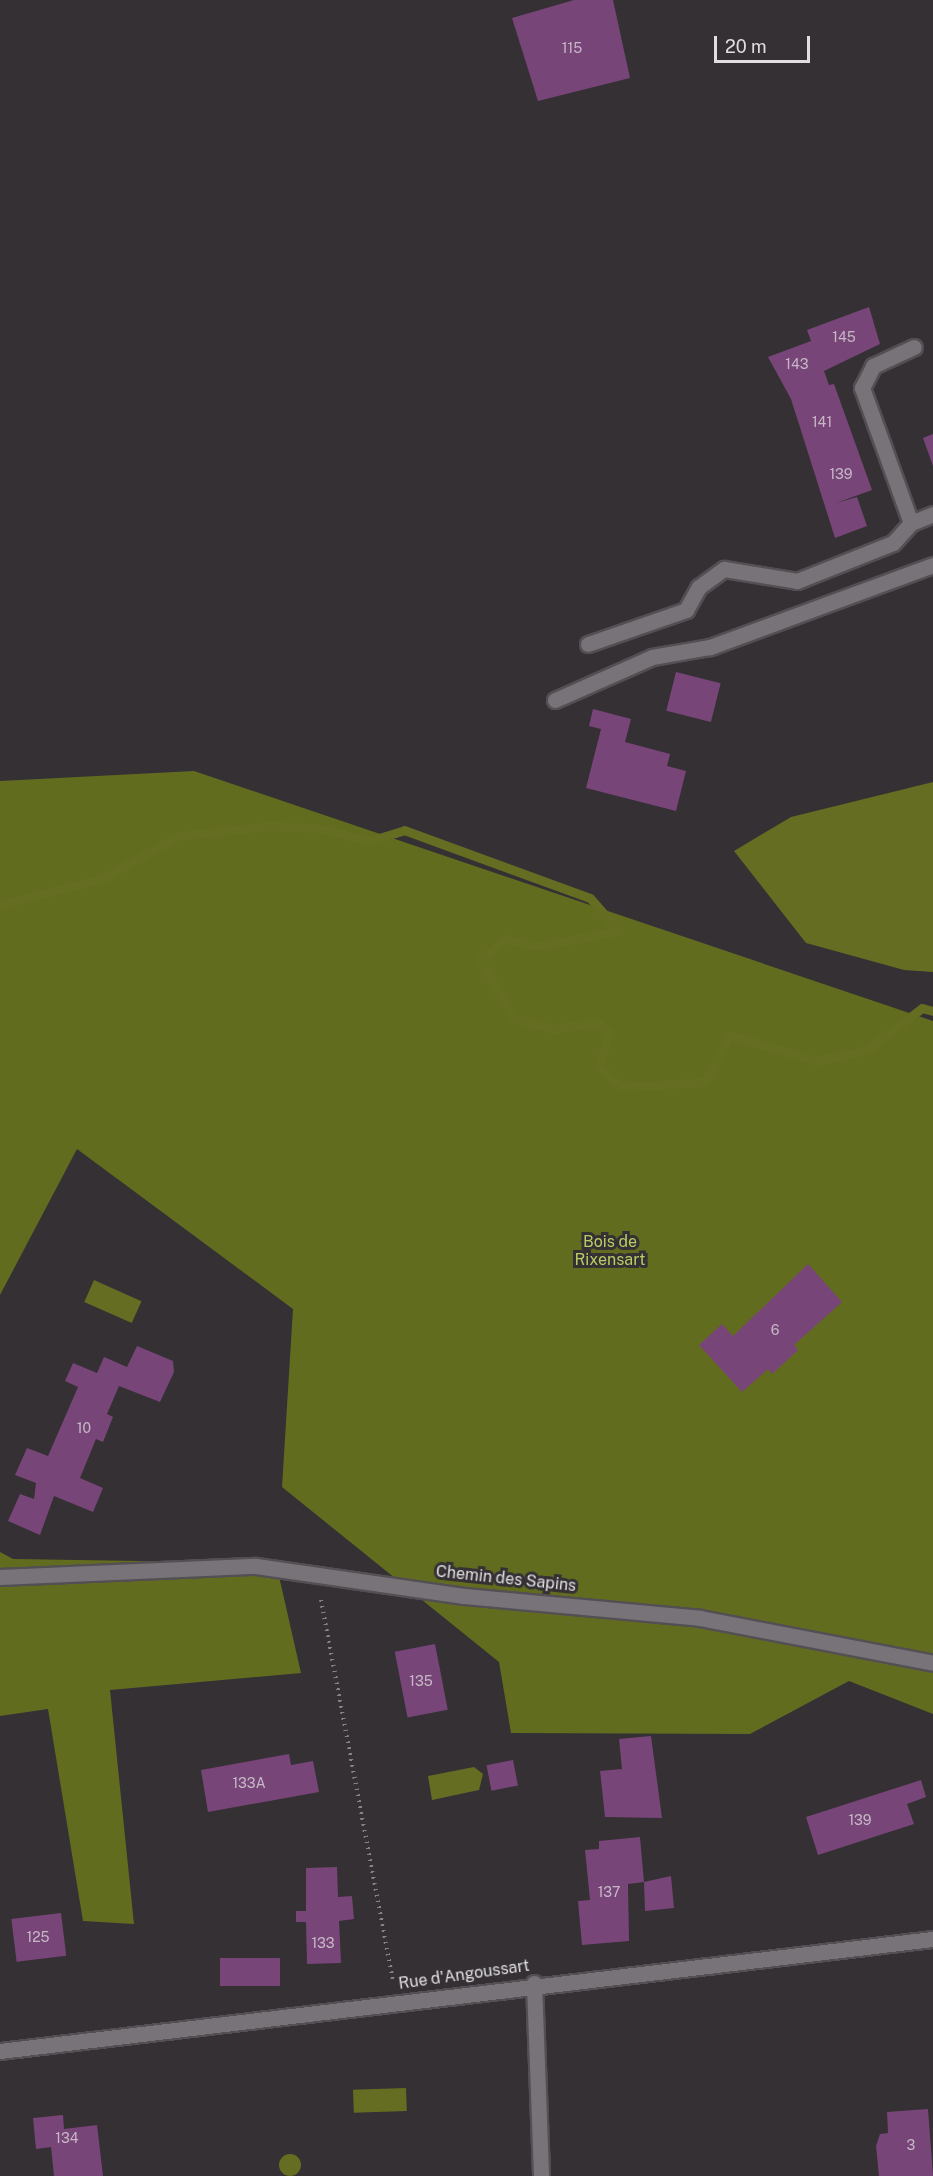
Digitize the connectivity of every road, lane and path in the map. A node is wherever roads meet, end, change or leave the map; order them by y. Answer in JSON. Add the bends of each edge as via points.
{"nodes":[{"id":1,"x":914,"y":347,"type":"dead end"},
{"id":2,"x":923,"y":518,"type":"edge"},
{"id":3,"x":933,"y":565,"type":"edge"},
{"id":4,"x":588,"y":644,"type":"dead end"},
{"id":5,"x":555,"y":700,"type":"dead end"},
{"id":6,"x":315,"y":1572,"type":"junction"},
{"id":7,"x":0,"y":1577,"type":"edge"},
{"id":8,"x":933,"y":1663,"type":"edge"},
{"id":9,"x":933,"y":1939,"type":"edge"},
{"id":10,"x":534,"y":1983,"type":"junction"},
{"id":11,"x":397,"y":2002,"type":"junction"},
{"id":12,"x":0,"y":2051,"type":"edge"},
{"id":13,"x":541,"y":2176,"type":"edge"}],
"edges":[{"from":1,"to":2,"type":"street","via":[[873,366],[862,388]]},
{"from":2,"to":4,"type":"street","via":[[893,543],[797,581],[723,569],[699,587],[686,610]]},
{"from":3,"to":5,"type":"street","via":[[710,647],[652,657]]},
{"from":6,"to":7,"type":"street","name":"Chemin des Sapins","via":[[213,1566]]},
{"from":6,"to":8,"type":"street","name":"Chemin des Sapins","via":[[464,1596],[700,1618]]},
{"from":6,"to":11,"type":"path","via":[[354,1752],[360,1816]]},
{"from":9,"to":10,"type":"street","name":"Rue d'Angoussart"},
{"from":10,"to":11,"type":"street","name":"Rue d'Angoussart"},
{"from":10,"to":13,"type":"street"},
{"from":11,"to":12,"type":"street","name":"Rue d'Angoussart"}]}
